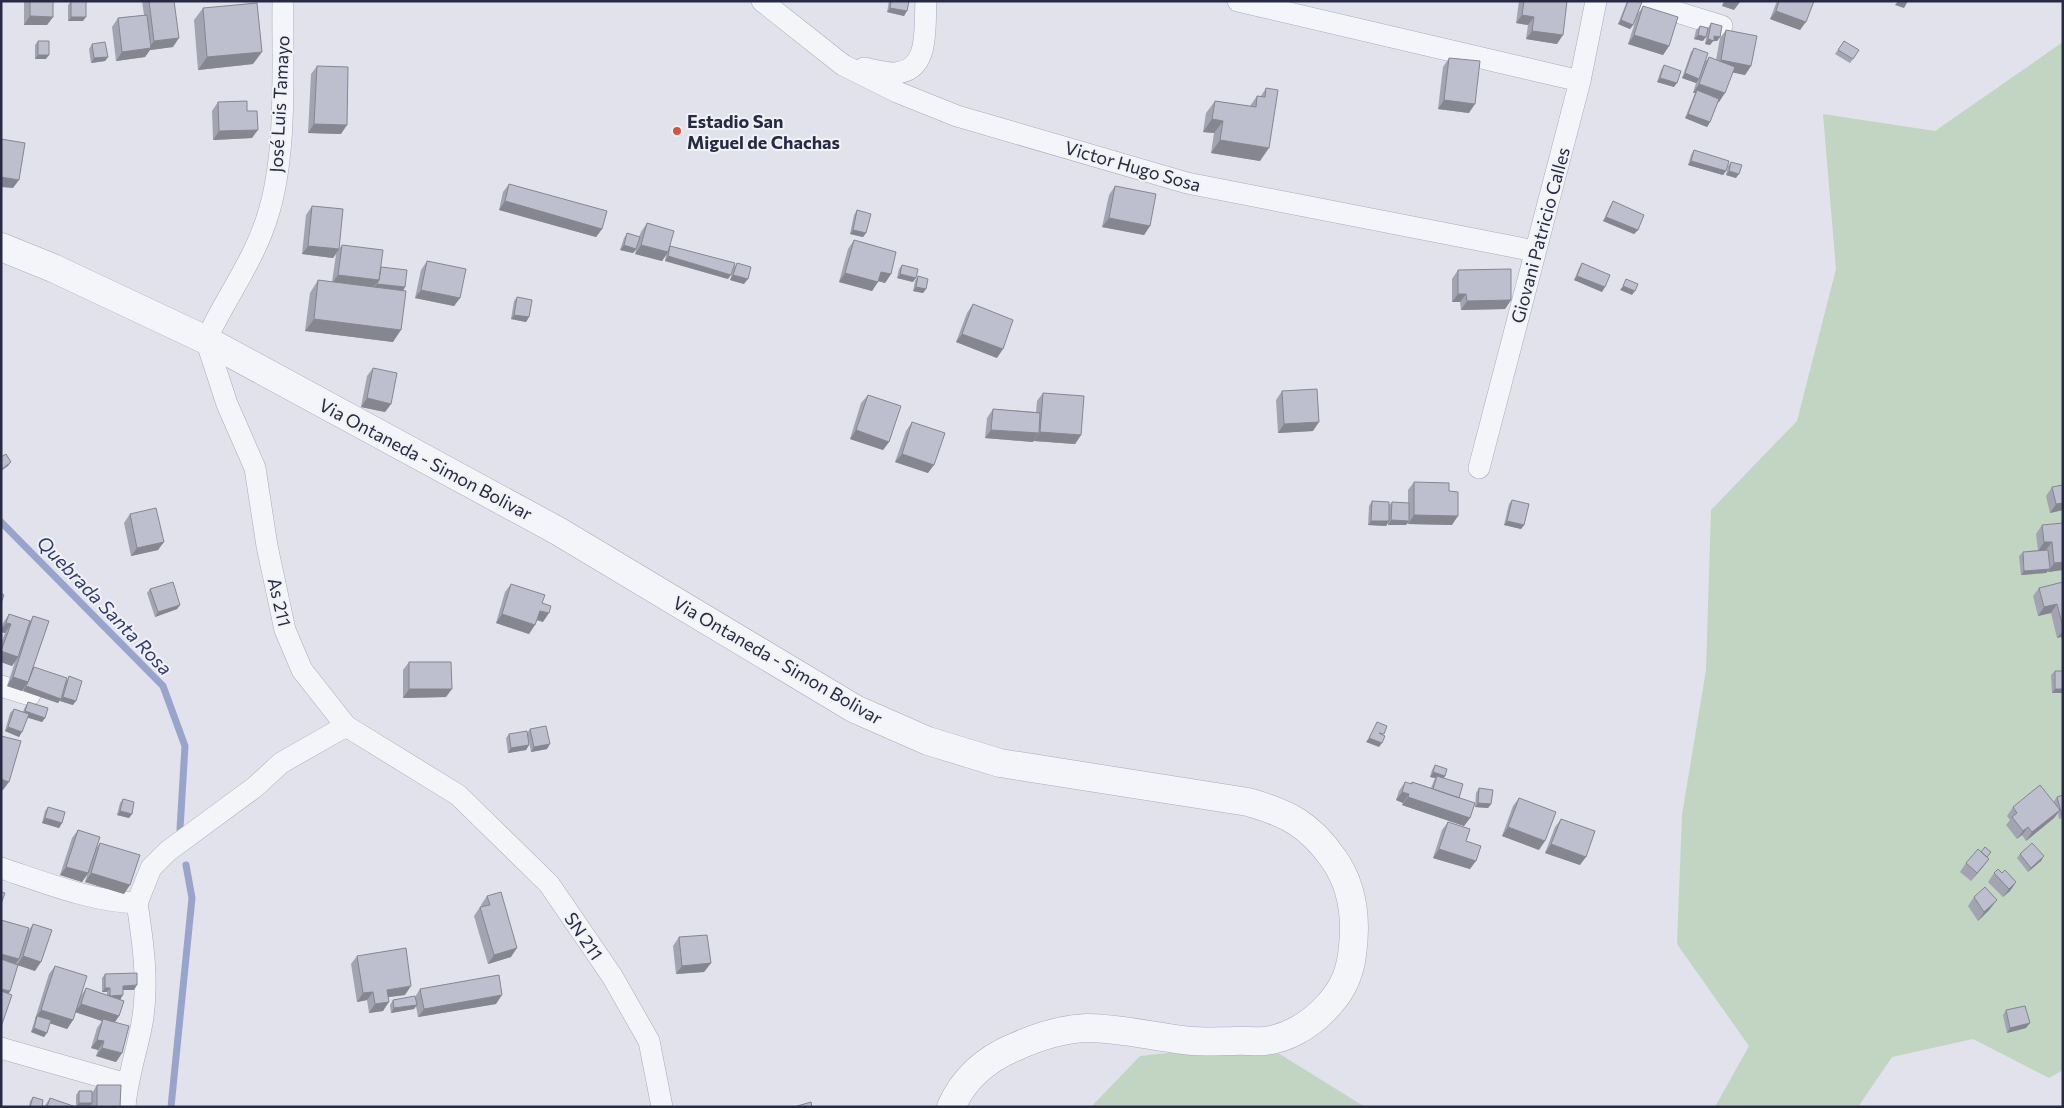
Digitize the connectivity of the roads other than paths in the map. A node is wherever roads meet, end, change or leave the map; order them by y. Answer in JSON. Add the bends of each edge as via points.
{"nodes":[{"id":1,"x":283,"y":1,"type":"edge"},
{"id":2,"x":762,"y":1,"type":"edge"},
{"id":3,"x":926,"y":1,"type":"edge"},
{"id":4,"x":1238,"y":1,"type":"edge"},
{"id":5,"x":1596,"y":1,"type":"edge"},
{"id":6,"x":1641,"y":1,"type":"edge"},
{"id":7,"x":1722,"y":26,"type":"edge"},
{"id":8,"x":843,"y":65,"type":"junction"},
{"id":9,"x":1580,"y":81,"type":"junction"},
{"id":10,"x":1,"y":247,"type":"edge"},
{"id":11,"x":1535,"y":251,"type":"junction"},
{"id":12,"x":206,"y":340,"type":"junction"},
{"id":13,"x":1480,"y":468,"type":"dead end"},
{"id":14,"x":1,"y":686,"type":"edge"},
{"id":15,"x":30,"y":695,"type":"edge"},
{"id":16,"x":346,"y":726,"type":"junction"},
{"id":17,"x":458,"y":795,"type":"joint"},
{"id":18,"x":1,"y":868,"type":"edge"},
{"id":19,"x":137,"y":903,"type":"junction"},
{"id":20,"x":1,"y":1048,"type":"edge"},
{"id":21,"x":127,"y":1084,"type":"junction"},
{"id":22,"x":125,"y":1107,"type":"edge"},
{"id":23,"x":662,"y":1107,"type":"edge"},
{"id":24,"x":951,"y":1107,"type":"edge"}],
"edges":[{"from":1,"to":12,"type":"street","name":"José Luis Tamayo","via":[[282,104],[277,169],[268,216],[253,254]]},
{"from":2,"to":8,"type":"street","name":"Victor Hugo Sosa"},
{"from":3,"to":8,"type":"street","via":[[922,55],[913,67],[896,73]]},
{"from":4,"to":9,"type":"street"},
{"from":5,"to":9,"type":"street","name":"Giovani Patricio Calles"},
{"from":6,"to":7,"type":"street"},
{"from":8,"to":11,"type":"street","name":"Victor Hugo Sosa","via":[[896,92],[957,116],[1187,183]]},
{"from":9,"to":11,"type":"street","name":"Giovani Patricio Calles"},
{"from":10,"to":12,"type":"street","name":"Via Ontaneda - Simon Bolivar"},
{"from":11,"to":13,"type":"street","name":"Giovani Patricio Calles"},
{"from":12,"to":16,"type":"street","name":"As 211","via":[[227,404],[256,468],[267,546],[285,630],[302,670]]},
{"from":12,"to":24,"type":"street","name":"Via Ontaneda - Simon Bolivar","via":[[558,530],[855,709],[928,741],[1000,763],[1248,802],[1277,810],[1304,825],[1338,866],[1349,887],[1353,908],[1349,976],[1334,1000],[1315,1019],[1291,1034],[1264,1041],[1194,1041],[1089,1028],[1049,1032],[1006,1051],[973,1073],[958,1091]]},
{"from":14,"to":15,"type":"street"},
{"from":16,"to":17,"type":"street","name":"As 211"},
{"from":16,"to":19,"type":"street","via":[[281,763],[168,851],[151,868]]},
{"from":17,"to":23,"type":"street","name":"SN 211","via":[[549,884],[612,976],[649,1041]]},
{"from":18,"to":19,"type":"street","via":[[80,894],[114,902]]},
{"from":19,"to":21,"type":"street","via":[[145,956],[142,1022]]},
{"from":20,"to":21,"type":"street"},
{"from":21,"to":22,"type":"street"}]}
